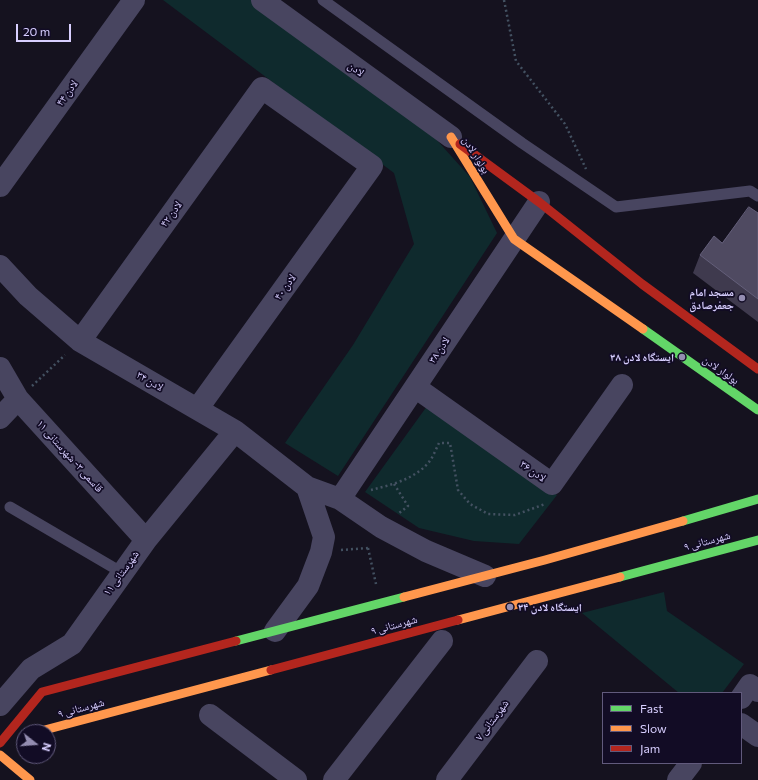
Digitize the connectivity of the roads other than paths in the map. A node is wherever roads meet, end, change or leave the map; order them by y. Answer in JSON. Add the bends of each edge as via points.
{"nodes":[{"id":1,"x":262,"y":0,"type":"edge"},
{"id":2,"x":323,"y":0,"type":"edge"},
{"id":3,"x":127,"y":3,"type":"edge"},
{"id":4,"x":262,"y":88,"type":"joint"},
{"id":5,"x":451,"y":137,"type":"junction"},
{"id":6,"x":0,"y":186,"type":"edge"},
{"id":7,"x":758,"y":196,"type":"edge"},
{"id":8,"x":539,"y":202,"type":"junction"},
{"id":9,"x":514,"y":239,"type":"junction"},
{"id":10,"x":0,"y":266,"type":"edge"},
{"id":11,"x":80,"y":341,"type":"junction"},
{"id":12,"x":0,"y":368,"type":"edge"},
{"id":13,"x":758,"y":369,"type":"edge"},
{"id":14,"x":622,"y":385,"type":"dead end"},
{"id":15,"x":415,"y":388,"type":"junction"},
{"id":16,"x":18,"y":399,"type":"junction"},
{"id":17,"x":198,"y":408,"type":"junction"},
{"id":18,"x":758,"y":410,"type":"edge"},
{"id":19,"x":0,"y":418,"type":"edge"},
{"id":20,"x":235,"y":431,"type":"junction"},
{"id":21,"x":307,"y":487,"type":"junction"},
{"id":22,"x":340,"y":499,"type":"junction"},
{"id":23,"x":758,"y":499,"type":"edge"},
{"id":24,"x":10,"y":507,"type":"dead end"},
{"id":25,"x":146,"y":540,"type":"junction"},
{"id":26,"x":758,"y":540,"type":"edge"},
{"id":27,"x":121,"y":572,"type":"junction"},
{"id":28,"x":486,"y":576,"type":"junction"},
{"id":29,"x":275,"y":631,"type":"junction"},
{"id":30,"x":442,"y":641,"type":"dead end"},
{"id":31,"x":538,"y":661,"type":"dead end"},
{"id":32,"x":0,"y":705,"type":"edge"},
{"id":33,"x":210,"y":715,"type":"dead end"},
{"id":34,"x":742,"y":725,"type":"edge"},
{"id":35,"x":56,"y":727,"type":"edge"},
{"id":36,"x":758,"y":736,"type":"edge"},
{"id":37,"x":12,"y":742,"type":"dead end"},
{"id":38,"x":0,"y":744,"type":"edge"},
{"id":39,"x":0,"y":748,"type":"edge"},
{"id":40,"x":0,"y":755,"type":"edge"},
{"id":41,"x":690,"y":764,"type":"edge"},
{"id":42,"x":30,"y":780,"type":"edge"},
{"id":43,"x":296,"y":780,"type":"edge"},
{"id":44,"x":334,"y":780,"type":"edge"},
{"id":45,"x":447,"y":780,"type":"edge"},
{"id":46,"x":678,"y":780,"type":"edge"}],
"edges":[{"from":1,"to":5,"type":"street","name":"لادن"},
{"from":2,"to":7,"type":"lane","via":[[616,207],[750,191]]},
{"from":3,"to":6,"type":"street","name":"لادن ۴۴"},
{"from":4,"to":11,"type":"street","name":"لادن ۴۲"},
{"from":4,"to":17,"type":"street","name":"لادن ۴۰","via":[[372,166]]},
{"from":5,"to":8,"type":"street","name":"بولوار لادن"},
{"from":5,"to":9,"type":"street","name":"بولوار لادن"},
{"from":8,"to":9,"type":"street","name":"لادن ۳۸"},
{"from":8,"to":13,"type":"street","name":"بولوار لادن","via":[[642,284]]},
{"from":9,"to":15,"type":"street","name":"لادن ۳۸"},
{"from":9,"to":18,"type":"street","name":"بولوار لادن"},
{"from":10,"to":11,"type":"street","name":"لادن ۳۴","via":[[28,296]]},
{"from":11,"to":17,"type":"street","name":"لادن ۳۴"},
{"from":12,"to":16,"type":"street","name":"قاسمی ۳- شهرستانی ۱۱"},
{"from":14,"to":15,"type":"street","name":"لادن ۳۶","via":[[552,484]]},
{"from":15,"to":22,"type":"street","name":"لادن ۳۸"},
{"from":16,"to":19,"type":"street"},
{"from":16,"to":25,"type":"street","name":"قاسمی ۳- شهرستانی ۱۱"},
{"from":17,"to":20,"type":"street","name":"لادن ۳۴"},
{"from":20,"to":21,"type":"street","name":"لادن ۳۴"},
{"from":20,"to":25,"type":"street","name":"شهرستانی ۱۱"},
{"from":21,"to":22,"type":"street","name":"لادن ۳۴"},
{"from":21,"to":29,"type":"street","via":[[324,537],[321,552],[308,586]]},
{"from":22,"to":28,"type":"street","name":"لادن ۳۴","via":[[381,527]]},
{"from":23,"to":28,"type":"street"},
{"from":24,"to":27,"type":"lane"},
{"from":25,"to":27,"type":"street","name":"شهرستانی ۱۱"},
{"from":26,"to":35,"type":"street","name":"شهرستانی ۹"},
{"from":27,"to":32,"type":"street","name":"شهرستانی ۱۱","via":[[72,644],[31,670]]},
{"from":28,"to":29,"type":"street"},
{"from":29,"to":38,"type":"street","via":[[42,692]]},
{"from":30,"to":44,"type":"street"},
{"from":31,"to":45,"type":"street","name":"شهرستانی ۷"},
{"from":33,"to":43,"type":"street"},
{"from":34,"to":36,"type":"street"},
{"from":37,"to":39,"type":"street"},
{"from":40,"to":42,"type":"street"},
{"from":41,"to":46,"type":"street"}]}
